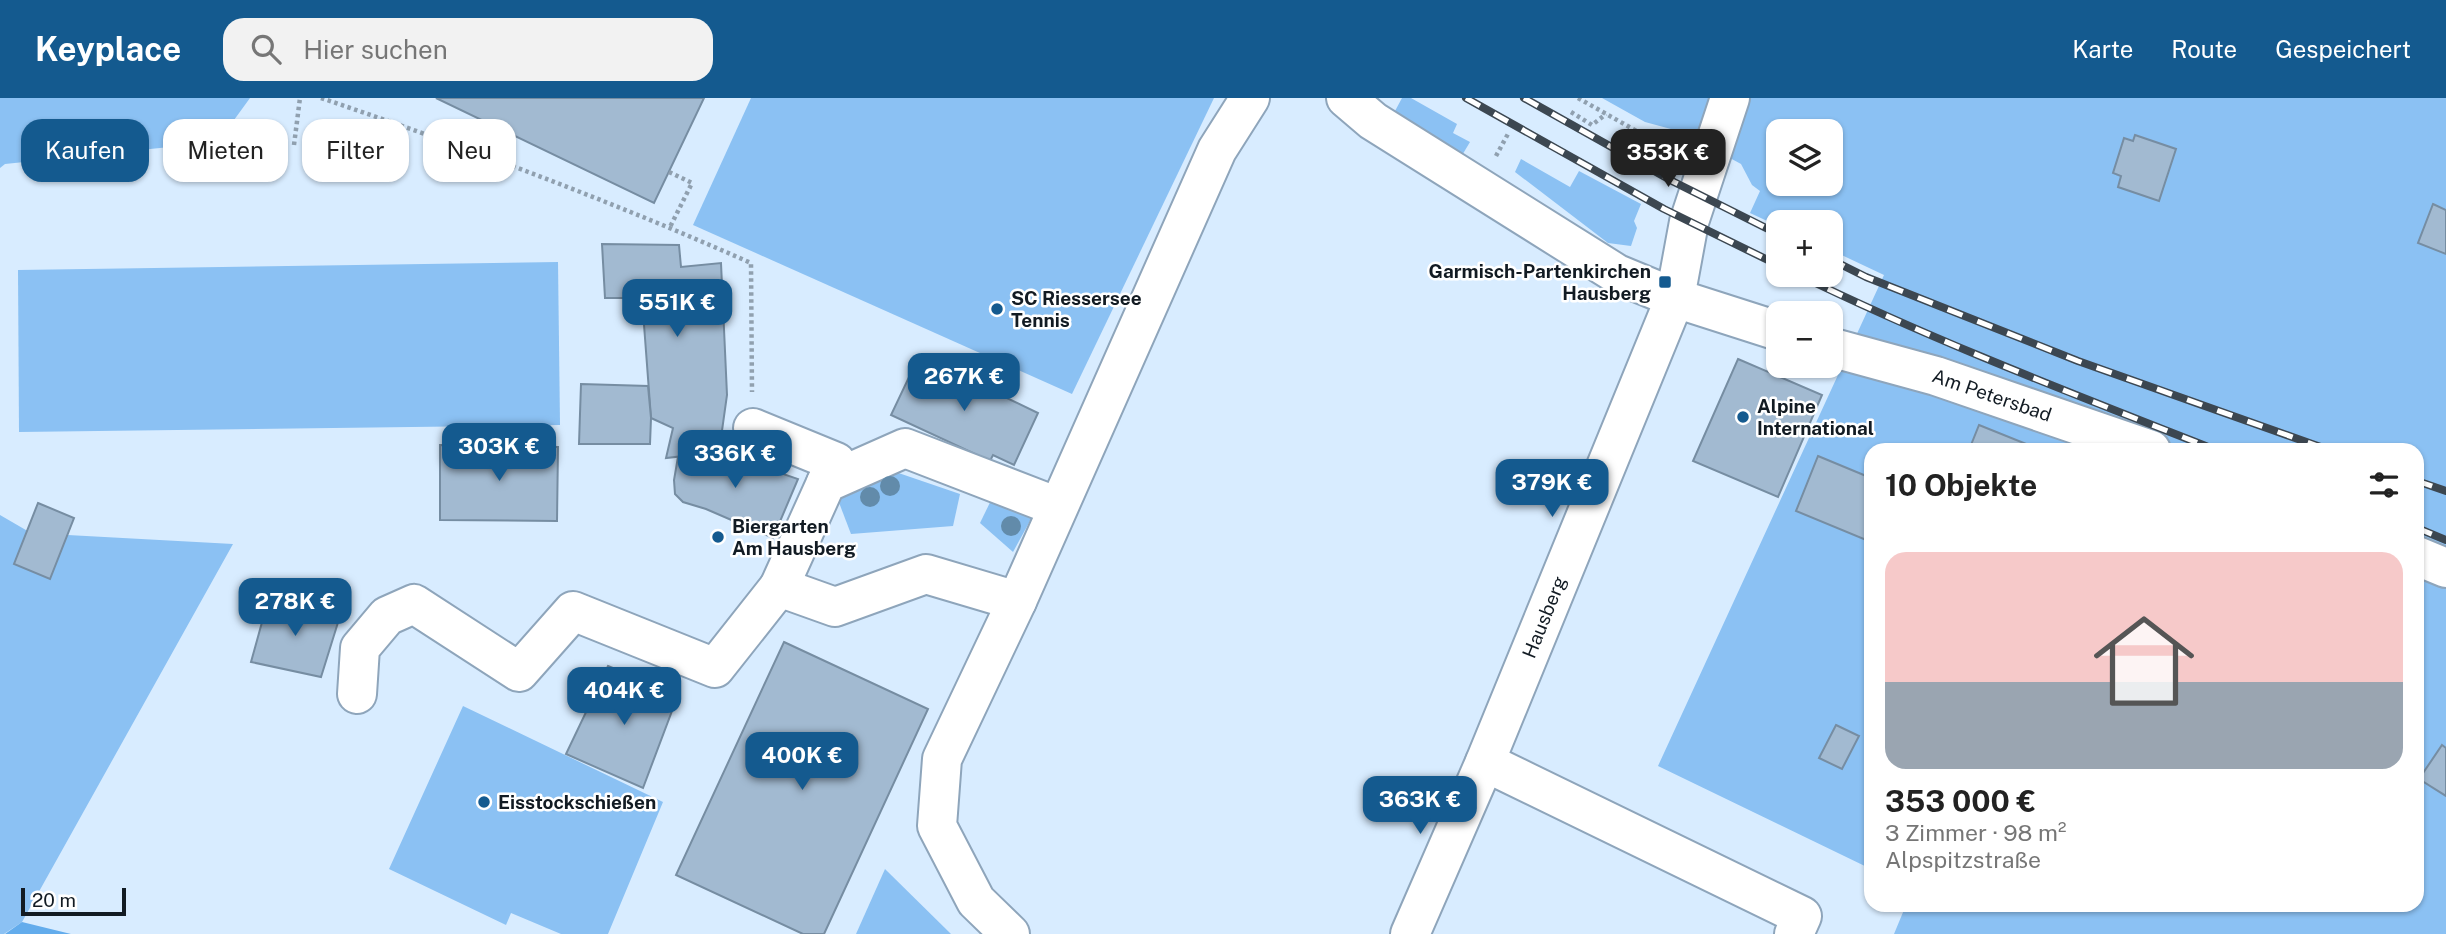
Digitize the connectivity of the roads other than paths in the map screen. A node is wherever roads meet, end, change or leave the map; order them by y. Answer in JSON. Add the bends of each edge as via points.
{"nodes":[{"id":1,"x":1250,"y":98,"type":"edge"},
{"id":2,"x":1346,"y":98,"type":"edge"},
{"id":3,"x":1730,"y":98,"type":"edge"},
{"id":4,"x":1675,"y":298,"type":"junction"},
{"id":5,"x":1766,"y":327,"type":"edge"},
{"id":6,"x":1843,"y":351,"type":"edge"},
{"id":7,"x":752,"y":428,"type":"road end"},
{"id":8,"x":2131,"y":443,"type":"edge"},
{"id":9,"x":826,"y":483,"type":"junction"},
{"id":10,"x":1058,"y":507,"type":"junction"},
{"id":11,"x":2424,"y":559,"type":"edge"},
{"id":12,"x":2446,"y":568,"type":"edge"},
{"id":13,"x":779,"y":587,"type":"junction"},
{"id":14,"x":1017,"y":601,"type":"junction"},
{"id":15,"x":357,"y":694,"type":"dead end"},
{"id":16,"x":1485,"y":762,"type":"junction"},
{"id":17,"x":1010,"y":934,"type":"edge"},
{"id":18,"x":1410,"y":934,"type":"edge"},
{"id":19,"x":1794,"y":934,"type":"edge"}],
"edges":[{"from":1,"to":10,"type":"street","via":[[1217,150]]},
{"from":2,"to":4,"type":"street","via":[[1373,121],[1617,274]]},
{"from":3,"to":4,"type":"street","name":"Hausberg","via":[[1689,222]]},
{"from":4,"to":5,"type":"street"},
{"from":4,"to":16,"type":"street","name":"Hausberg"},
{"from":6,"to":8,"type":"street","name":"Am Petersbad","via":[[1936,376]]},
{"from":7,"to":9,"type":"street","via":[[835,462]]},
{"from":9,"to":10,"type":"street","via":[[905,448]]},
{"from":9,"to":13,"type":"street"},
{"from":10,"to":14,"type":"street"},
{"from":11,"to":12,"type":"street"},
{"from":13,"to":14,"type":"street","via":[[835,607],[926,574]]},
{"from":13,"to":15,"type":"street","via":[[715,668],[573,611],[519,672],[414,604],[387,616],[360,648]]},
{"from":14,"to":17,"type":"street","via":[[942,759],[937,826],[976,901]]},
{"from":16,"to":18,"type":"street","name":"Hausberg"},
{"from":16,"to":19,"type":"street","via":[[1802,916]]}]}
